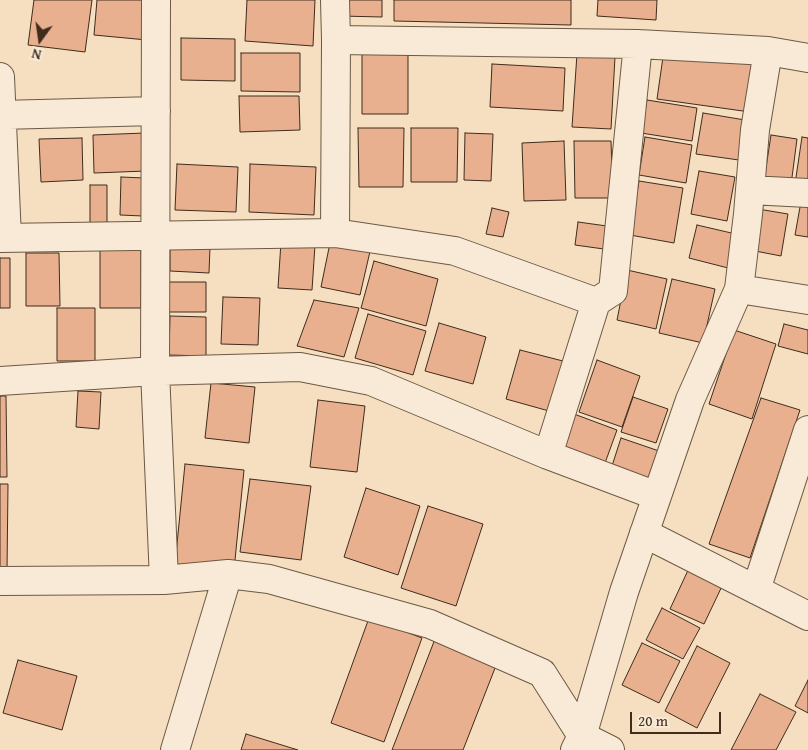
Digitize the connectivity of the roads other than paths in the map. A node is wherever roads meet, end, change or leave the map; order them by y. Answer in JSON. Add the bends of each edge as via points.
{"nodes":[{"id":1,"x":156,"y":0,"type":"edge"},
{"id":2,"x":335,"y":0,"type":"edge"},
{"id":3,"x":336,"y":40,"type":"junction"},
{"id":4,"x":638,"y":44,"type":"junction"},
{"id":5,"x":768,"y":51,"type":"junction"},
{"id":6,"x":808,"y":58,"type":"edge"},
{"id":7,"x":0,"y":77,"type":"edge"},
{"id":8,"x":156,"y":111,"type":"junction"},
{"id":9,"x":1,"y":115,"type":"edge"},
{"id":10,"x":750,"y":190,"type":"junction"},
{"id":11,"x":808,"y":193,"type":"edge"},
{"id":12,"x":335,"y":233,"type":"junction"},
{"id":13,"x":156,"y":235,"type":"junction"},
{"id":14,"x":3,"y":238,"type":"edge"},
{"id":15,"x":739,"y":289,"type":"junction"},
{"id":16,"x":808,"y":300,"type":"edge"},
{"id":17,"x":596,"y":302,"type":"junction"},
{"id":18,"x":155,"y":371,"type":"junction"},
{"id":19,"x":0,"y":381,"type":"edge"},
{"id":20,"x":806,"y":443,"type":"edge"},
{"id":21,"x":548,"y":455,"type":"junction"},
{"id":22,"x":657,"y":496,"type":"junction"},
{"id":23,"x":644,"y":533,"type":"junction"},
{"id":24,"x":228,"y":574,"type":"junction"},
{"id":25,"x":164,"y":580,"type":"junction"},
{"id":26,"x":0,"y":581,"type":"edge"},
{"id":27,"x":756,"y":590,"type":"junction"},
{"id":28,"x":808,"y":616,"type":"edge"},
{"id":29,"x":578,"y":743,"type":"edge"},
{"id":30,"x":175,"y":750,"type":"edge"},
{"id":31,"x":610,"y":750,"type":"edge"}],
"edges":[{"from":1,"to":8,"type":"street"},
{"from":2,"to":3,"type":"street"},
{"from":3,"to":4,"type":"street"},
{"from":3,"to":12,"type":"street"},
{"from":4,"to":5,"type":"street"},
{"from":4,"to":17,"type":"street","via":[[613,291]]},
{"from":5,"to":6,"type":"street"},
{"from":5,"to":10,"type":"street","via":[[754,130]]},
{"from":7,"to":9,"type":"street"},
{"from":8,"to":9,"type":"street"},
{"from":8,"to":13,"type":"street"},
{"from":9,"to":14,"type":"street"},
{"from":10,"to":11,"type":"street"},
{"from":10,"to":15,"type":"street"},
{"from":12,"to":13,"type":"street"},
{"from":12,"to":17,"type":"street","via":[[454,251]]},
{"from":13,"to":14,"type":"street"},
{"from":13,"to":18,"type":"street"},
{"from":15,"to":16,"type":"street"},
{"from":15,"to":22,"type":"street","via":[[690,400]]},
{"from":17,"to":21,"type":"street"},
{"from":18,"to":19,"type":"street"},
{"from":18,"to":21,"type":"street","via":[[300,367],[371,381]]},
{"from":18,"to":25,"type":"street"},
{"from":20,"to":27,"type":"street"},
{"from":21,"to":22,"type":"street"},
{"from":22,"to":23,"type":"street"},
{"from":23,"to":27,"type":"street"},
{"from":23,"to":29,"type":"street"},
{"from":24,"to":25,"type":"street"},
{"from":24,"to":29,"type":"street","via":[[269,579],[430,624],[542,673]]},
{"from":24,"to":30,"type":"street"},
{"from":25,"to":26,"type":"street"},
{"from":27,"to":28,"type":"street"},
{"from":29,"to":31,"type":"street"}]}
